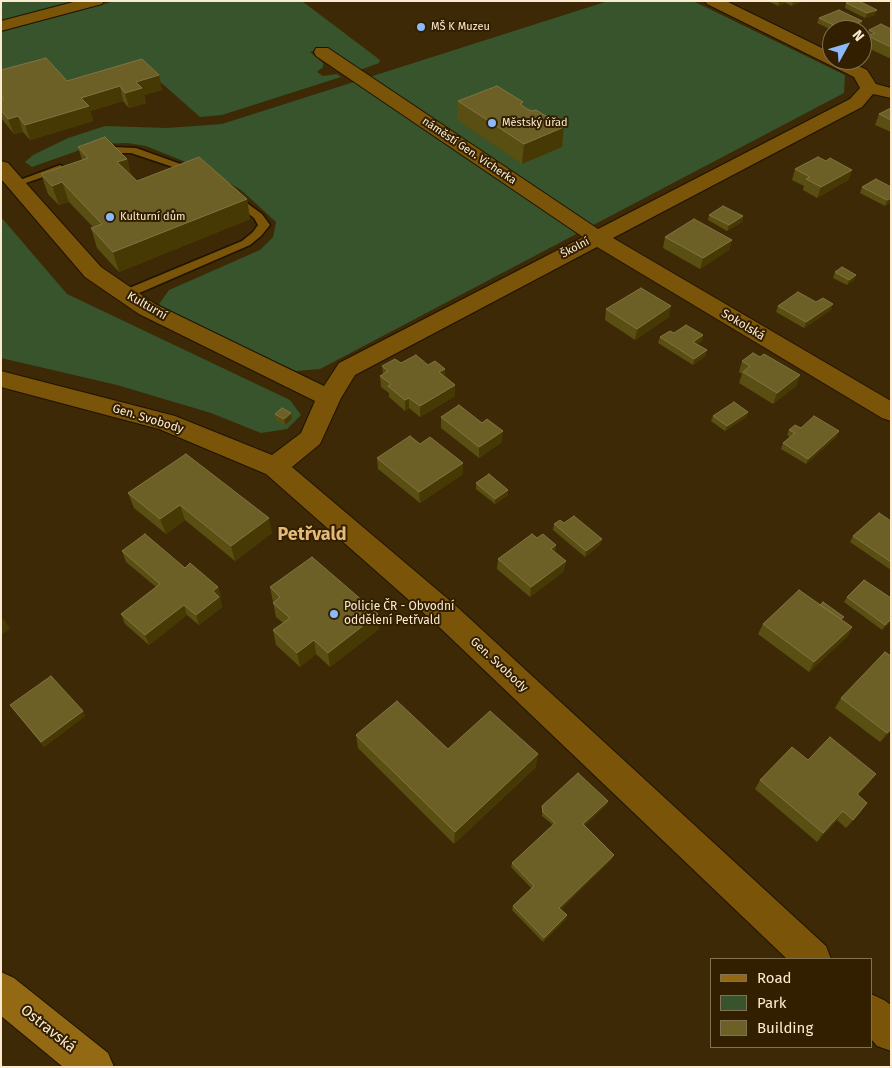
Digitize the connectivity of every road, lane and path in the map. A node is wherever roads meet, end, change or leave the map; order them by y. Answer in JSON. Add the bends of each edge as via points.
{"nodes":[{"id":1,"x":96,"y":1,"type":"edge"},
{"id":2,"x":713,"y":1,"type":"edge"},
{"id":3,"x":1,"y":26,"type":"edge"},
{"id":4,"x":322,"y":52,"type":"dead end"},
{"id":5,"x":822,"y":55,"type":"edge"},
{"id":6,"x":341,"y":65,"type":"junction"},
{"id":7,"x":853,"y":70,"type":"edge"},
{"id":8,"x":320,"y":73,"type":"dead end"},
{"id":9,"x":869,"y":88,"type":"junction"},
{"id":10,"x":891,"y":93,"type":"edge"},
{"id":11,"x":86,"y":159,"type":"edge"},
{"id":12,"x":69,"y":165,"type":"edge"},
{"id":13,"x":1,"y":167,"type":"edge"},
{"id":14,"x":209,"y":175,"type":"edge"},
{"id":15,"x":17,"y":183,"type":"junction"},
{"id":16,"x":223,"y":187,"type":"edge"},
{"id":17,"x":596,"y":237,"type":"junction"},
{"id":18,"x":126,"y":294,"type":"junction"},
{"id":19,"x":1,"y":379,"type":"edge"},
{"id":20,"x":36,"y":388,"type":"junction"},
{"id":21,"x":329,"y":398,"type":"junction"},
{"id":22,"x":1,"y":400,"type":"edge"},
{"id":23,"x":891,"y":412,"type":"edge"},
{"id":24,"x":276,"y":467,"type":"junction"},
{"id":25,"x":812,"y":958,"type":"edge"},
{"id":26,"x":1,"y":991,"type":"edge"},
{"id":27,"x":872,"y":1014,"type":"edge"},
{"id":28,"x":891,"y":1032,"type":"edge"},
{"id":29,"x":94,"y":1067,"type":"edge"}],
"edges":[{"from":1,"to":3,"type":"street"},
{"from":2,"to":5,"type":"street"},
{"from":4,"to":6,"type":"street","name":"náměstí Gen. Vicherka"},
{"from":6,"to":8,"type":"street"},
{"from":6,"to":17,"type":"street","name":"náměstí Gen. Vicherka"},
{"from":7,"to":9,"type":"street","via":[[861,74]]},
{"from":9,"to":10,"type":"street"},
{"from":9,"to":17,"type":"street","name":"Školní","via":[[856,102]]},
{"from":11,"to":14,"type":"lane","via":[[125,149]]},
{"from":12,"to":15,"type":"lane"},
{"from":13,"to":15,"type":"street","name":"Kulturní"},
{"from":15,"to":18,"type":"street","name":"Kulturní","via":[[93,272]]},
{"from":16,"to":18,"type":"lane","via":[[258,216],[264,225],[257,234],[246,243]]},
{"from":17,"to":21,"type":"street","name":"Školní","via":[[346,368]]},
{"from":17,"to":23,"type":"street","name":"Sokolská"},
{"from":18,"to":21,"type":"street","name":"Kulturní","via":[[147,308]]},
{"from":19,"to":20,"type":"street","name":"Gen. Svobody"},
{"from":20,"to":22,"type":"street"},
{"from":20,"to":24,"type":"street","name":"Gen. Svobody","via":[[166,422]]},
{"from":21,"to":24,"type":"street","name":"Školní","via":[[311,438]]},
{"from":24,"to":25,"type":"street","name":"Gen. Svobody","via":[[445,614]]},
{"from":26,"to":29,"type":"main road","name":"Ostravská"},
{"from":27,"to":28,"type":"street"}]}
